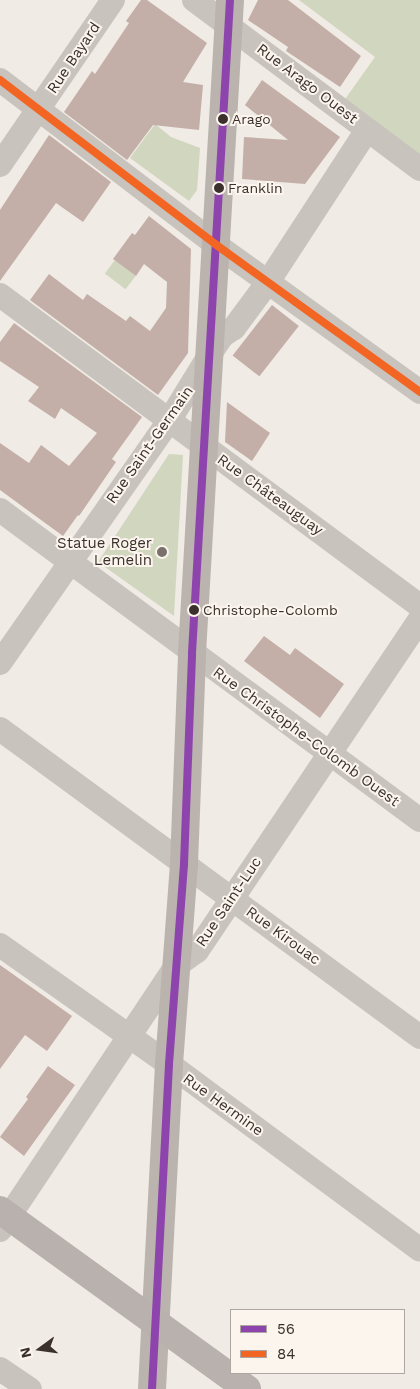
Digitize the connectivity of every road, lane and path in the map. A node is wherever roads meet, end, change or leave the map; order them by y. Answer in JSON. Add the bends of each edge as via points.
{"nodes":[{"id":1,"x":113,"y":0,"type":"edge"},
{"id":2,"x":194,"y":0,"type":"edge"},
{"id":3,"x":230,"y":13,"type":"edge"},
{"id":4,"x":0,"y":80,"type":"edge"},
{"id":5,"x":39,"y":109,"type":"junction"},
{"id":6,"x":368,"y":130,"type":"junction"},
{"id":7,"x":0,"y":165,"type":"edge"},
{"id":8,"x":420,"y":169,"type":"edge"},
{"id":9,"x":215,"y":244,"type":"junction"},
{"id":10,"x":268,"y":282,"type":"junction"},
{"id":11,"x":0,"y":296,"type":"edge"},
{"id":12,"x":212,"y":350,"type":"junction"},
{"id":13,"x":420,"y":392,"type":"edge"},
{"id":14,"x":169,"y":420,"type":"junction"},
{"id":15,"x":205,"y":447,"type":"junction"},
{"id":16,"x":0,"y":510,"type":"edge"},
{"id":17,"x":69,"y":562,"type":"junction"},
{"id":18,"x":420,"y":606,"type":"edge"},
{"id":19,"x":420,"y":619,"type":"edge"},
{"id":20,"x":192,"y":653,"type":"junction"},
{"id":21,"x":0,"y":663,"type":"edge"},
{"id":22,"x":0,"y":729,"type":"edge"},
{"id":23,"x":330,"y":754,"type":"junction"},
{"id":24,"x":420,"y":820,"type":"edge"},
{"id":25,"x":184,"y":864,"type":"junction"},
{"id":26,"x":231,"y":898,"type":"junction"},
{"id":27,"x":0,"y":945,"type":"edge"},
{"id":28,"x":176,"y":966,"type":"junction"},
{"id":29,"x":420,"y":1036,"type":"edge"},
{"id":30,"x":130,"y":1037,"type":"junction"},
{"id":31,"x":169,"y":1064,"type":"junction"},
{"id":32,"x":3,"y":1219,"type":"edge"},
{"id":33,"x":420,"y":1250,"type":"edge"},
{"id":34,"x":155,"y":1322,"type":"junction"},
{"id":35,"x":0,"y":1368,"type":"edge"},
{"id":36,"x":30,"y":1389,"type":"edge"},
{"id":37,"x":152,"y":1389,"type":"edge"},
{"id":38,"x":247,"y":1389,"type":"edge"}],
"edges":[{"from":1,"to":5,"type":"street","name":"Rue Bayard"},
{"from":2,"to":3,"type":"street","name":"Rue Arago Ouest"},
{"from":3,"to":6,"type":"street","name":"Rue Arago Ouest"},
{"from":3,"to":9,"type":"street"},
{"from":4,"to":5,"type":"street"},
{"from":5,"to":7,"type":"street","name":"Rue Bayard"},
{"from":5,"to":9,"type":"street"},
{"from":6,"to":8,"type":"street","name":"Rue Arago Ouest"},
{"from":6,"to":10,"type":"street","name":"Rue Saint-Germain"},
{"from":9,"to":10,"type":"street"},
{"from":9,"to":12,"type":"street"},
{"from":10,"to":12,"type":"street","name":"Rue Saint-Germain","via":[[234,328],[222,336]]},
{"from":10,"to":13,"type":"street"},
{"from":11,"to":14,"type":"street","name":"Rue Châteauguay"},
{"from":12,"to":14,"type":"street","name":"Rue Saint-Germain"},
{"from":12,"to":15,"type":"street"},
{"from":14,"to":15,"type":"street","name":"Rue Châteauguay"},
{"from":14,"to":17,"type":"street","name":"Rue Saint-Germain"},
{"from":15,"to":18,"type":"street","name":"Rue Châteauguay"},
{"from":15,"to":20,"type":"street"},
{"from":16,"to":17,"type":"street","name":"Rue Christophe-Colomb Ouest"},
{"from":17,"to":20,"type":"street","name":"Rue Christophe-Colomb Ouest"},
{"from":17,"to":21,"type":"street","name":"Rue Saint-Germain"},
{"from":19,"to":23,"type":"street","name":"Rue Saint-Luc"},
{"from":20,"to":23,"type":"street","name":"Rue Christophe-Colomb Ouest"},
{"from":20,"to":25,"type":"street"},
{"from":22,"to":25,"type":"street","name":"Rue Kirouac"},
{"from":23,"to":24,"type":"street","name":"Rue Christophe-Colomb Ouest"},
{"from":23,"to":26,"type":"street","name":"Rue Saint-Luc"},
{"from":25,"to":26,"type":"street","name":"Rue Kirouac"},
{"from":25,"to":28,"type":"street"},
{"from":26,"to":28,"type":"street","name":"Rue Saint-Luc","via":[[198,951]]},
{"from":26,"to":29,"type":"street","name":"Rue Kirouac"},
{"from":27,"to":30,"type":"street","name":"Rue Hermine"},
{"from":28,"to":30,"type":"street","name":"Rue Saint-Luc"},
{"from":28,"to":31,"type":"street"},
{"from":30,"to":31,"type":"street","name":"Rue Hermine"},
{"from":30,"to":32,"type":"street","name":"Rue Saint-Luc"},
{"from":31,"to":33,"type":"street","name":"Rue Hermine"},
{"from":31,"to":34,"type":"street"},
{"from":32,"to":34,"type":"main road"},
{"from":34,"to":37,"type":"street"},
{"from":34,"to":38,"type":"main road"},
{"from":35,"to":36,"type":"street"}]}
